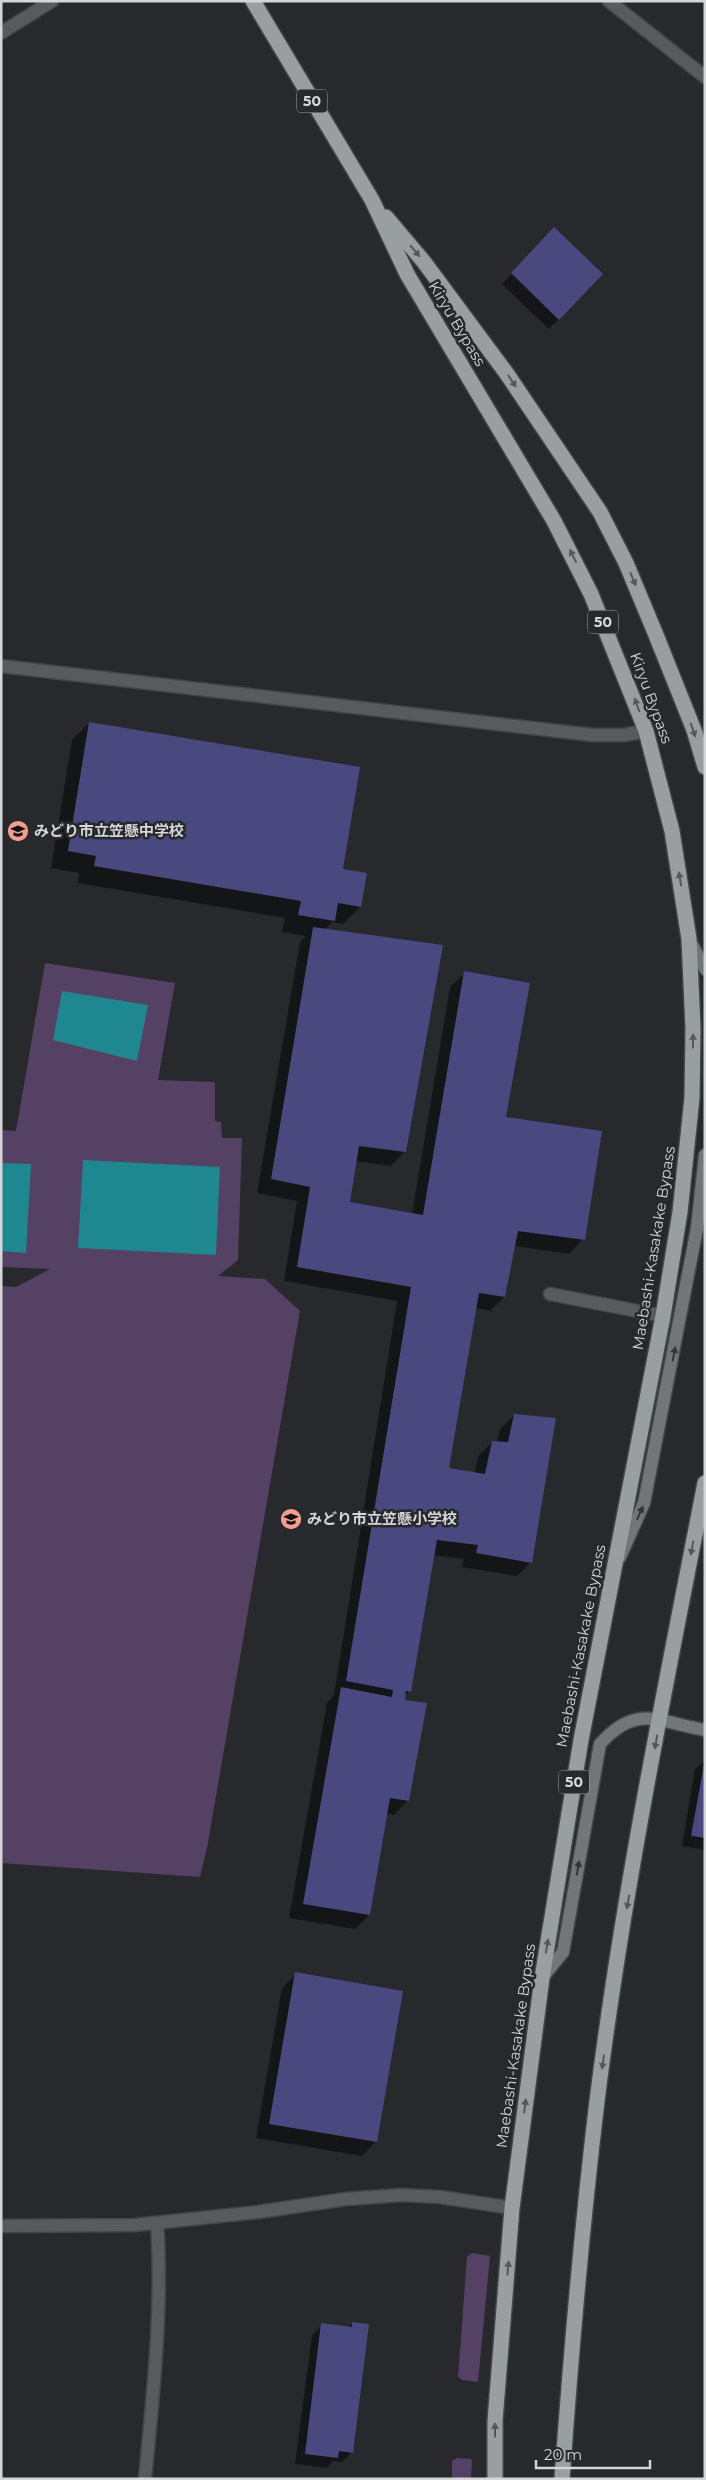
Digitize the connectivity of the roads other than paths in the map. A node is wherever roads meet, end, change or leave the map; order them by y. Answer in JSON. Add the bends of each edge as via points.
{"nodes":[{"id":1,"x":52,"y":1,"type":"edge"},
{"id":2,"x":253,"y":1,"type":"edge"},
{"id":3,"x":613,"y":3,"type":"edge"},
{"id":4,"x":1,"y":33,"type":"edge"},
{"id":5,"x":705,"y":77,"type":"edge"},
{"id":6,"x":372,"y":200,"type":"junction"},
{"id":7,"x":1,"y":666,"type":"edge"},
{"id":8,"x":646,"y":731,"type":"junction"},
{"id":9,"x":705,"y":767,"type":"edge"},
{"id":10,"x":689,"y":940,"type":"junction"},
{"id":11,"x":705,"y":969,"type":"edge"},
{"id":12,"x":692,"y":1090,"type":"joint"},
{"id":13,"x":705,"y":1155,"type":"edge"},
{"id":14,"x":550,"y":1294,"type":"dead end"},
{"id":15,"x":663,"y":1316,"type":"junction"},
{"id":16,"x":705,"y":1482,"type":"edge"},
{"id":17,"x":613,"y":1573,"type":"junction"},
{"id":18,"x":659,"y":1719,"type":"junction"},
{"id":19,"x":705,"y":1730,"type":"edge"},
{"id":20,"x":542,"y":1978,"type":"junction"},
{"id":21,"x":512,"y":2208,"type":"junction"},
{"id":22,"x":157,"y":2223,"type":"junction"},
{"id":23,"x":1,"y":2226,"type":"edge"},
{"id":24,"x":146,"y":2479,"type":"edge"},
{"id":25,"x":494,"y":2479,"type":"edge"},
{"id":26,"x":562,"y":2479,"type":"edge"}],
"edges":[{"from":1,"to":4,"type":"street"},
{"from":2,"to":6,"type":"highway","number":"50"},
{"from":3,"to":5,"type":"street"},
{"from":8,"to":6,"type":"highway","name":"Kiryu Bypass","number":"50","one_way":true,"via":[[572,554],[407,274]]},
{"from":6,"to":9,"type":"highway","name":"Kiryu Bypass","number":"50","one_way":true,"via":[[424,262],[507,374],[600,512],[649,617],[694,730]]},
{"from":7,"to":8,"type":"street","via":[[592,735]]},
{"from":10,"to":8,"type":"highway","name":"Kiryu Bypass","number":"50","one_way":true,"via":[[672,831]]},
{"from":10,"to":11,"type":"main road"},
{"from":12,"to":10,"type":"highway","name":"Kiryu Bypass","number":"50","one_way":true},
{"from":12,"to":15,"type":"highway","name":"Maebashi-Kasakake Bypass","number":"50","via":[[680,1212]]},
{"from":17,"to":13,"type":"main road","one_way":true,"via":[[644,1503],[697,1228]]},
{"from":14,"to":15,"type":"street"},
{"from":15,"to":17,"type":"highway","name":"Maebashi-Kasakake Bypass","number":"50"},
{"from":16,"to":18,"type":"highway","one_way":true},
{"from":20,"to":17,"type":"highway","name":"Maebashi-Kasakake Bypass","number":"50","one_way":true,"via":[[581,1740]]},
{"from":18,"to":19,"type":"main road"},
{"from":20,"to":18,"type":"main road","one_way":true,"via":[[563,1952],[600,1744],[613,1730],[630,1720]]},
{"from":18,"to":26,"type":"highway","one_way":true,"via":[[598,2100],[574,2322]]},
{"from":21,"to":20,"type":"highway","name":"Maebashi-Kasakake Bypass","number":"50","one_way":true},
{"from":21,"to":22,"type":"street","via":[[440,2197],[401,2195]]},
{"from":25,"to":21,"type":"highway","name":"Maebashi-Kasakake Bypass","number":"50","one_way":true,"via":[[495,2422]]},
{"from":22,"to":23,"type":"street"},
{"from":22,"to":24,"type":"street","via":[[160,2259]]}]}
